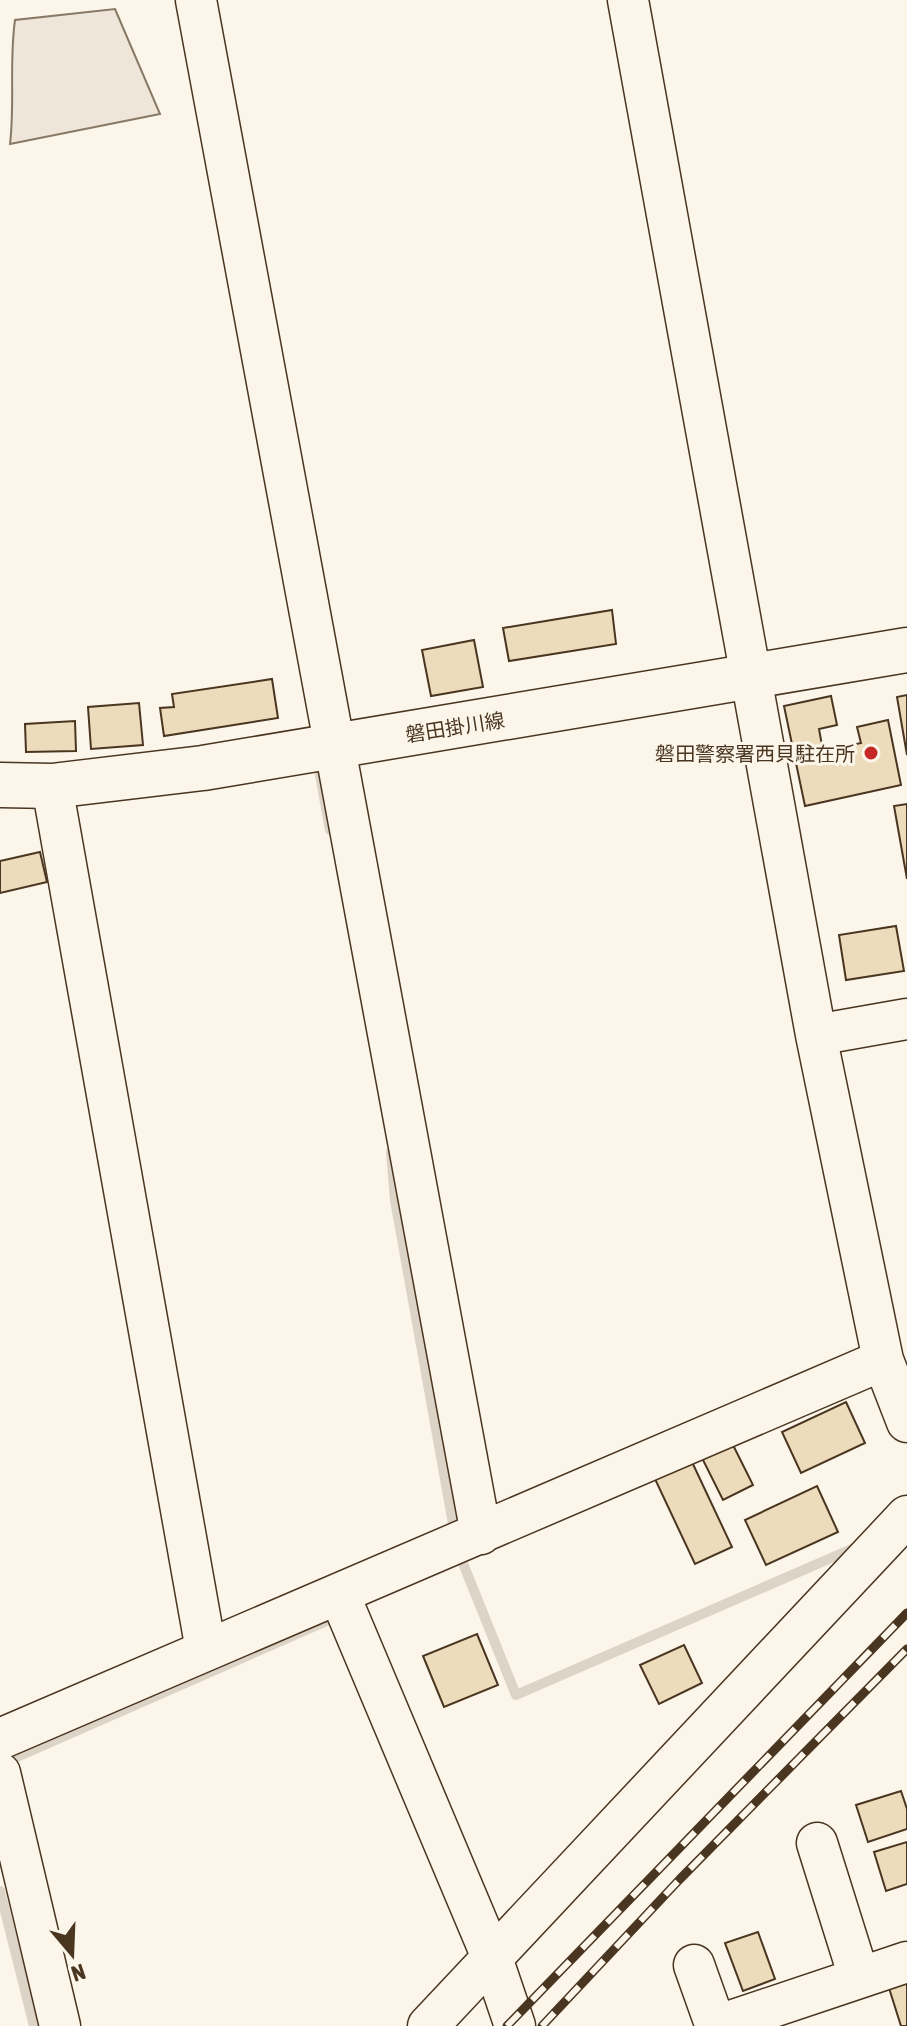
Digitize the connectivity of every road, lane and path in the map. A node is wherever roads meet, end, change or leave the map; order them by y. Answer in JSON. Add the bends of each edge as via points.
{"nodes":[{"id":1,"x":196,"y":0,"type":"edge"},
{"id":2,"x":628,"y":0,"type":"edge"},
{"id":3,"x":907,"y":650,"type":"edge"},
{"id":4,"x":750,"y":679,"type":"junction"},
{"id":5,"x":335,"y":747,"type":"junction"},
{"id":6,"x":0,"y":785,"type":"edge"},
{"id":7,"x":52,"y":786,"type":"junction"},
{"id":8,"x":907,"y":1019,"type":"edge"},
{"id":9,"x":816,"y":1035,"type":"junction"},
{"id":10,"x":883,"y":1360,"type":"junction"},
{"id":11,"x":907,"y":1422,"type":"edge"},
{"id":12,"x":907,"y":1516,"type":"edge"},
{"id":13,"x":481,"y":1534,"type":"junction"},
{"id":14,"x":339,"y":1594,"type":"junction"},
{"id":15,"x":206,"y":1650,"type":"junction"},
{"id":16,"x":0,"y":1739,"type":"edge"},
{"id":17,"x":0,"y":1773,"type":"edge"},
{"id":18,"x":817,"y":1843,"type":"dead end"},
{"id":19,"x":491,"y":1955,"type":"junction"},
{"id":20,"x":907,"y":1962,"type":"edge"},
{"id":21,"x":694,"y":1965,"type":"dead end"},
{"id":22,"x":859,"y":1977,"type":"junction"},
{"id":23,"x":716,"y":2025,"type":"edge"},
{"id":24,"x":60,"y":2026,"type":"edge"},
{"id":25,"x":428,"y":2026,"type":"edge"},
{"id":26,"x":515,"y":2026,"type":"edge"}],
"edges":[{"from":1,"to":5,"type":"street"},
{"from":2,"to":4,"type":"street"},
{"from":3,"to":4,"type":"main road","name":"磐田掛川線"},
{"from":4,"to":5,"type":"main road","name":"磐田掛川線"},
{"from":4,"to":9,"type":"street"},
{"from":5,"to":7,"type":"main road","name":"磐田掛川線"},
{"from":5,"to":13,"type":"street"},
{"from":6,"to":7,"type":"main road","name":"磐田掛川線"},
{"from":7,"to":15,"type":"street"},
{"from":8,"to":9,"type":"street"},
{"from":9,"to":10,"type":"street"},
{"from":10,"to":11,"type":"street"},
{"from":10,"to":13,"type":"street"},
{"from":12,"to":19,"type":"street"},
{"from":13,"to":14,"type":"street"},
{"from":14,"to":15,"type":"street"},
{"from":14,"to":19,"type":"street"},
{"from":15,"to":16,"type":"street"},
{"from":17,"to":24,"type":"street"},
{"from":18,"to":22,"type":"street"},
{"from":19,"to":25,"type":"street"},
{"from":19,"to":26,"type":"street"},
{"from":20,"to":22,"type":"street"},
{"from":21,"to":23,"type":"street"},
{"from":22,"to":23,"type":"street"}]}
